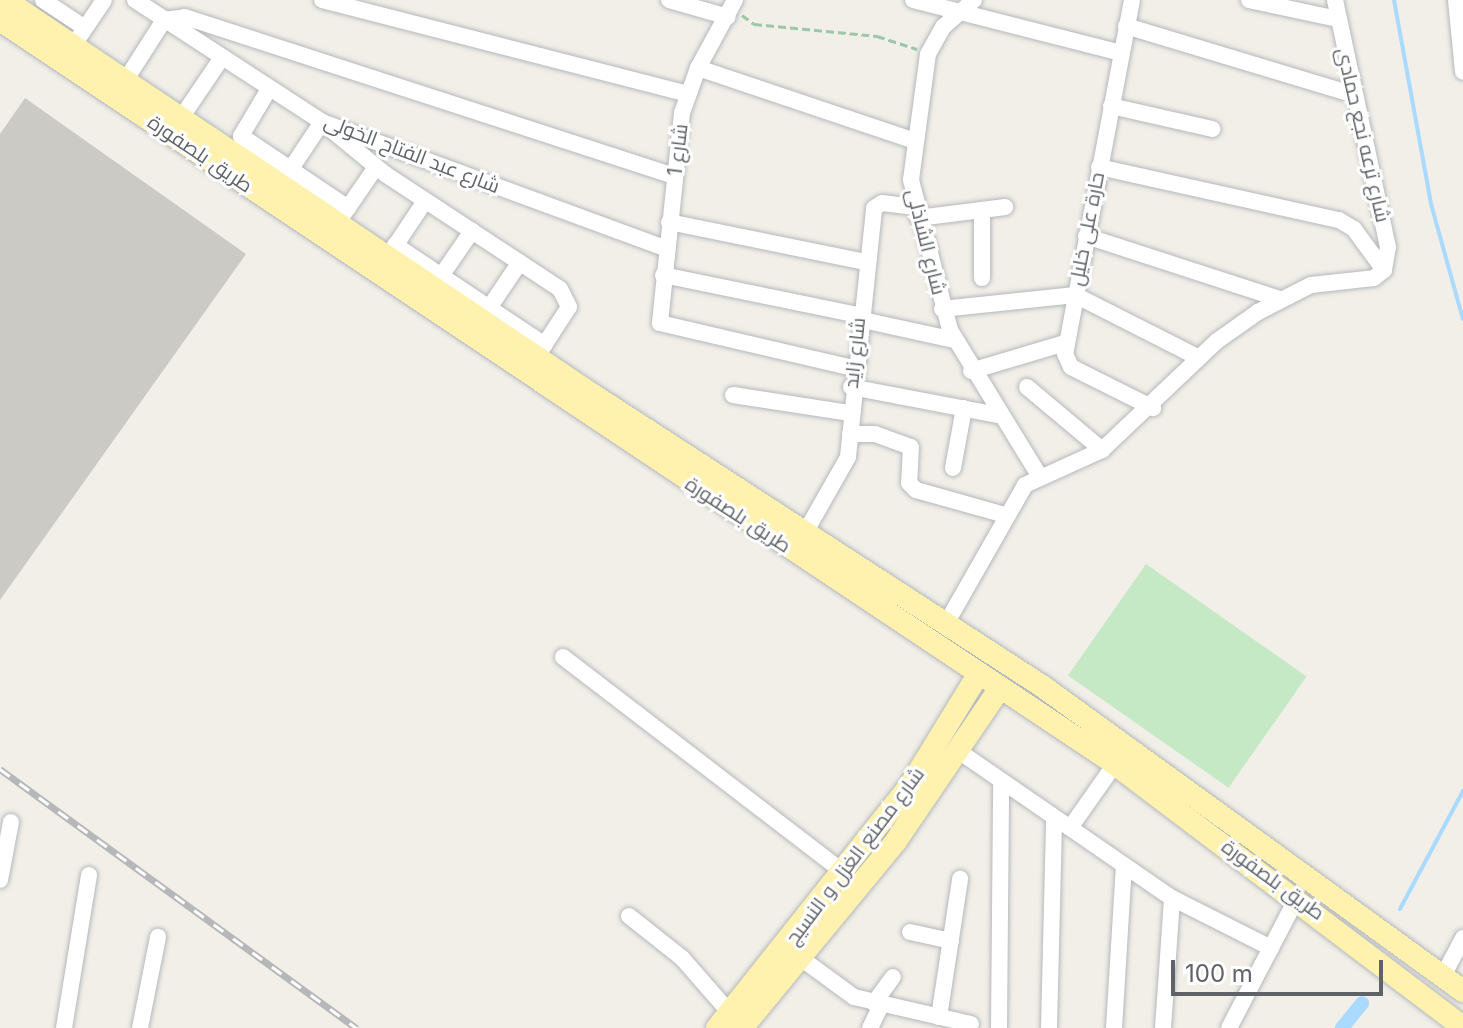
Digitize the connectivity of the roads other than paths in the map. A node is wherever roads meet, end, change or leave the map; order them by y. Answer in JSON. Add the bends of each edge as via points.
{"nodes":[{"id":1,"x":43,"y":0,"type":"edge"},
{"id":2,"x":104,"y":0,"type":"edge"},
{"id":3,"x":135,"y":0,"type":"edge"},
{"id":4,"x":322,"y":0,"type":"edge"},
{"id":5,"x":669,"y":0,"type":"edge"},
{"id":6,"x":913,"y":0,"type":"edge"},
{"id":7,"x":974,"y":0,"type":"edge"},
{"id":8,"x":1132,"y":0,"type":"edge"},
{"id":9,"x":1249,"y":0,"type":"edge"},
{"id":10,"x":1335,"y":0,"type":"edge"},
{"id":11,"x":1456,"y":0,"type":"edge"},
{"id":12,"x":10,"y":7,"type":"edge"},
{"id":13,"x":732,"y":8,"type":"edge"},
{"id":14,"x":957,"y":14,"type":"junction"},
{"id":15,"x":1338,"y":19,"type":"junction"},
{"id":16,"x":164,"y":20,"type":"junction"},
{"id":17,"x":1126,"y":26,"type":"junction"},
{"id":18,"x":79,"y":37,"type":"junction"},
{"id":19,"x":1121,"y":53,"type":"junction"},
{"id":20,"x":221,"y":59,"type":"junction"},
{"id":21,"x":698,"y":68,"type":"junction"},
{"id":22,"x":1463,"y":72,"type":"edge"},
{"id":23,"x":125,"y":81,"type":"junction"},
{"id":24,"x":269,"y":89,"type":"junction"},
{"id":25,"x":687,"y":94,"type":"junction"},
{"id":26,"x":1351,"y":94,"type":"junction"},
{"id":27,"x":1111,"y":106,"type":"junction"},
{"id":28,"x":181,"y":118,"type":"junction"},
{"id":29,"x":322,"y":122,"type":"junction"},
{"id":30,"x":1212,"y":129,"type":"dead end"},
{"id":31,"x":912,"y":140,"type":"junction"},
{"id":32,"x":376,"y":167,"type":"junction"},
{"id":33,"x":1099,"y":167,"type":"junction"},
{"id":34,"x":290,"y":170,"type":"junction"},
{"id":35,"x":674,"y":176,"type":"junction"},
{"id":36,"x":425,"y":201,"type":"junction"},
{"id":37,"x":1005,"y":207,"type":"dead end"},
{"id":38,"x":982,"y":210,"type":"junction"},
{"id":39,"x":917,"y":212,"type":"junction"},
{"id":40,"x":343,"y":215,"type":"junction"},
{"id":41,"x":669,"y":222,"type":"junction"},
{"id":42,"x":472,"y":231,"type":"junction"},
{"id":43,"x":1086,"y":236,"type":"junction"},
{"id":44,"x":665,"y":248,"type":"junction"},
{"id":45,"x":392,"y":251,"type":"junction"},
{"id":46,"x":520,"y":262,"type":"junction"},
{"id":47,"x":866,"y":262,"type":"junction"},
{"id":48,"x":1384,"y":270,"type":"junction"},
{"id":49,"x":663,"y":275,"type":"junction"},
{"id":50,"x":441,"y":276,"type":"junction"},
{"id":51,"x":982,"y":278,"type":"dead end"},
{"id":52,"x":1075,"y":295,"type":"junction"},
{"id":53,"x":1280,"y":299,"type":"junction"},
{"id":54,"x":489,"y":308,"type":"junction"},
{"id":55,"x":942,"y":309,"type":"junction"},
{"id":56,"x":858,"y":317,"type":"junction"},
{"id":57,"x":954,"y":340,"type":"junction"},
{"id":58,"x":1065,"y":343,"type":"junction"},
{"id":59,"x":541,"y":351,"type":"junction"},
{"id":60,"x":1199,"y":358,"type":"junction"},
{"id":61,"x":853,"y":368,"type":"junction"},
{"id":62,"x":971,"y":371,"type":"junction"},
{"id":63,"x":851,"y":387,"type":"junction"},
{"id":64,"x":1027,"y":387,"type":"dead end"},
{"id":65,"x":733,"y":395,"type":"dead end"},
{"id":66,"x":964,"y":408,"type":"junction"},
{"id":67,"x":1153,"y":408,"type":"junction"},
{"id":68,"x":849,"y":413,"type":"junction"},
{"id":69,"x":998,"y":415,"type":"junction"},
{"id":70,"x":850,"y":434,"type":"junction"},
{"id":71,"x":1102,"y":450,"type":"junction"},
{"id":72,"x":953,"y":468,"type":"dead end"},
{"id":73,"x":1040,"y":477,"type":"junction"},
{"id":74,"x":731,"y":483,"type":"junction"},
{"id":75,"x":718,"y":503,"type":"junction"},
{"id":76,"x":1005,"y":515,"type":"junction"},
{"id":77,"x":806,"y":531,"type":"junction"},
{"id":78,"x":947,"y":622,"type":"junction"},
{"id":79,"x":563,"y":657,"type":"dead end"},
{"id":80,"x":979,"y":673,"type":"junction"},
{"id":81,"x":1000,"y":688,"type":"junction"},
{"id":82,"x":960,"y":752,"type":"junction"},
{"id":83,"x":1115,"y":764,"type":"junction"},
{"id":84,"x":1001,"y":781,"type":"junction"},
{"id":85,"x":920,"y":790,"type":"junction"},
{"id":86,"x":1054,"y":818,"type":"junction"},
{"id":87,"x":11,"y":822,"type":"dead end"},
{"id":88,"x":1070,"y":828,"type":"junction"},
{"id":89,"x":1124,"y":865,"type":"junction"},
{"id":90,"x":89,"y":875,"type":"dead end"},
{"id":91,"x":852,"y":879,"type":"junction"},
{"id":92,"x":960,"y":879,"type":"dead end"},
{"id":93,"x":0,"y":880,"type":"edge"},
{"id":94,"x":1172,"y":898,"type":"junction"},
{"id":95,"x":1297,"y":898,"type":"junction"},
{"id":96,"x":629,"y":916,"type":"dead end"},
{"id":97,"x":910,"y":932,"type":"dead end"},
{"id":98,"x":158,"y":937,"type":"dead end"},
{"id":99,"x":1463,"y":938,"type":"edge"},
{"id":100,"x":951,"y":941,"type":"junction"},
{"id":101,"x":1271,"y":948,"type":"junction"},
{"id":102,"x":802,"y":959,"type":"junction"},
{"id":103,"x":1435,"y":971,"type":"junction"},
{"id":104,"x":893,"y":977,"type":"dead end"},
{"id":105,"x":1463,"y":991,"type":"edge"},
{"id":106,"x":878,"y":1004,"type":"junction"},
{"id":107,"x":943,"y":1021,"type":"edge"},
{"id":108,"x":734,"y":1023,"type":"edge"},
{"id":109,"x":971,"y":1024,"type":"dead end"},
{"id":110,"x":1461,"y":1025,"type":"edge"},
{"id":111,"x":64,"y":1028,"type":"edge"},
{"id":112,"x":140,"y":1028,"type":"edge"},
{"id":113,"x":870,"y":1028,"type":"edge"},
{"id":114,"x":999,"y":1028,"type":"edge"},
{"id":115,"x":1049,"y":1028,"type":"edge"},
{"id":116,"x":1114,"y":1028,"type":"edge"},
{"id":117,"x":1163,"y":1028,"type":"edge"},
{"id":118,"x":1229,"y":1028,"type":"edge"}],
"edges":[{"from":1,"to":18,"type":"street"},
{"from":2,"to":18,"type":"street"},
{"from":3,"to":16,"type":"street","name":"شارع عبد الفتاح الخولى"},
{"from":4,"to":25,"type":"street"},
{"from":5,"to":13,"type":"street"},
{"from":6,"to":14,"type":"street"},
{"from":7,"to":14,"type":"street","name":"شارع الشاذلى"},
{"from":8,"to":17,"type":"street","name":"حارة على خليل"},
{"from":9,"to":15,"type":"street"},
{"from":10,"to":15,"type":"street","name":"شارع ترعه نجع حمادى"},
{"from":11,"to":22,"type":"street"},
{"from":12,"to":18,"type":"main road","name":"طريق بلصفورة"},
{"from":12,"to":75,"type":"main road","name":"طريق بلصفورة"},
{"from":13,"to":21,"type":"street","name":"شارع 1"},
{"from":14,"to":19,"type":"street"},
{"from":14,"to":31,"type":"street","name":"شارع الشاذلى","via":[[928,54]]},
{"from":15,"to":26,"type":"street","name":"شارع ترعه نجع حمادى"},
{"from":16,"to":20,"type":"street","name":"شارع عبد الفتاح الخولى"},
{"from":16,"to":23,"type":"street"},
{"from":16,"to":35,"type":"street","via":[[198,19],[282,52]]},
{"from":17,"to":19,"type":"street","name":"حارة على خليل"},
{"from":17,"to":26,"type":"street"},
{"from":18,"to":23,"type":"main road","name":"طريق بلصفورة"},
{"from":19,"to":27,"type":"street","name":"حارة على خليل"},
{"from":20,"to":24,"type":"street","name":"شارع عبد الفتاح الخولى"},
{"from":20,"to":28,"type":"street"},
{"from":21,"to":25,"type":"street","name":"شارع 1"},
{"from":21,"to":31,"type":"street"},
{"from":23,"to":28,"type":"main road","name":"طريق بلصفورة"},
{"from":24,"to":29,"type":"street","name":"شارع عبد الفتاح الخولى"},
{"from":24,"to":34,"type":"street","via":[[241,136]]},
{"from":25,"to":35,"type":"street","name":"شارع 1"},
{"from":26,"to":48,"type":"street","name":"شارع ترعه نجع حمادى","via":[[1388,247]]},
{"from":27,"to":30,"type":"street"},
{"from":27,"to":33,"type":"street","name":"حارة على خليل"},
{"from":28,"to":40,"type":"main road","name":"طريق بلصفورة"},
{"from":29,"to":32,"type":"street"},
{"from":29,"to":34,"type":"street"},
{"from":29,"to":44,"type":"street","name":"شارع عبد الفتاح الخولى"},
{"from":31,"to":39,"type":"street","name":"شارع الشاذلى"},
{"from":32,"to":36,"type":"street"},
{"from":32,"to":40,"type":"street"},
{"from":33,"to":43,"type":"street","name":"حارة على خليل"},
{"from":33,"to":48,"type":"street","via":[[1339,220],[1354,229]]},
{"from":34,"to":40,"type":"street"},
{"from":35,"to":41,"type":"street","name":"شارع 1"},
{"from":36,"to":42,"type":"street"},
{"from":36,"to":45,"type":"street"},
{"from":37,"to":38,"type":"street"},
{"from":38,"to":39,"type":"street"},
{"from":38,"to":51,"type":"street"},
{"from":39,"to":47,"type":"street","name":"شارع زايد","via":[[877,204]]},
{"from":39,"to":55,"type":"street","name":"شارع الشاذلى"},
{"from":40,"to":45,"type":"main road","name":"طريق بلصفورة"},
{"from":41,"to":44,"type":"street","name":"شارع 1"},
{"from":41,"to":47,"type":"street"},
{"from":42,"to":46,"type":"street"},
{"from":42,"to":50,"type":"street"},
{"from":43,"to":52,"type":"street","name":"حارة على خليل"},
{"from":43,"to":53,"type":"street"},
{"from":44,"to":49,"type":"street","name":"شارع 1"},
{"from":45,"to":50,"type":"street"},
{"from":45,"to":59,"type":"main road","name":"طريق بلصفورة"},
{"from":46,"to":54,"type":"street"},
{"from":46,"to":59,"type":"street","via":[[569,300]]},
{"from":47,"to":56,"type":"street","name":"شارع زايد"},
{"from":48,"to":53,"type":"street","via":[[1374,278],[1311,285]]},
{"from":49,"to":56,"type":"street"},
{"from":49,"to":61,"type":"street","name":"شارع 1","via":[[660,323],[670,330]]},
{"from":50,"to":54,"type":"street"},
{"from":52,"to":55,"type":"street"},
{"from":52,"to":58,"type":"street","name":"حارة على خليل"},
{"from":52,"to":60,"type":"street"},
{"from":53,"to":60,"type":"street"},
{"from":54,"to":59,"type":"street"},
{"from":55,"to":57,"type":"street","name":"شارع الشاذلى"},
{"from":56,"to":57,"type":"street"},
{"from":56,"to":61,"type":"street","name":"شارع زايد"},
{"from":57,"to":62,"type":"street","name":"شارع الشاذلى"},
{"from":58,"to":62,"type":"street"},
{"from":58,"to":67,"type":"street","via":[[1071,367]]},
{"from":59,"to":74,"type":"main road","name":"طريق بلصفورة"},
{"from":60,"to":67,"type":"street"},
{"from":61,"to":63,"type":"street","name":"شارع زايد"},
{"from":62,"to":69,"type":"street","name":"شارع الشاذلى"},
{"from":63,"to":66,"type":"street"},
{"from":63,"to":68,"type":"street","name":"شارع زايد"},
{"from":64,"to":71,"type":"street"},
{"from":65,"to":68,"type":"street"},
{"from":66,"to":69,"type":"street"},
{"from":66,"to":72,"type":"street"},
{"from":67,"to":71,"type":"street"},
{"from":68,"to":70,"type":"street","name":"شارع زايد"},
{"from":69,"to":73,"type":"street","name":"شارع الشاذلى"},
{"from":70,"to":76,"type":"street","via":[[911,447],[909,483],[916,490]]},
{"from":70,"to":77,"type":"street","name":"شارع زايد","via":[[845,467]]},
{"from":71,"to":73,"type":"street"},
{"from":73,"to":76,"type":"street","via":[[1025,485]]},
{"from":74,"to":75,"type":"main road"},
{"from":74,"to":77,"type":"main road","name":"طريق بلصفورة"},
{"from":75,"to":80,"type":"main road","name":"طريق بلصفورة"},
{"from":76,"to":78,"type":"street"},
{"from":77,"to":78,"type":"main road","name":"طريق بلصفورة"},
{"from":78,"to":103,"type":"main road","name":"طريق بلصفورة"},
{"from":79,"to":91,"type":"street"},
{"from":80,"to":81,"type":"main road","name":"طريق بلصفورة"},
{"from":80,"to":85,"type":"main road","name":"شارع مصنع الغزل و النسيج"},
{"from":81,"to":82,"type":"main road","name":"شارع مصنع الغزل و النسيج"},
{"from":81,"to":83,"type":"main road","name":"طريق بلصفورة"},
{"from":82,"to":84,"type":"street"},
{"from":82,"to":85,"type":"main road","name":"شارع مصنع الغزل و النسيج"},
{"from":83,"to":88,"type":"street"},
{"from":83,"to":95,"type":"main road","name":"طريق بلصفورة"},
{"from":84,"to":86,"type":"street"},
{"from":84,"to":114,"type":"street"},
{"from":85,"to":91,"type":"main road","name":"شارع مصنع الغزل و النسيج"},
{"from":86,"to":88,"type":"street"},
{"from":86,"to":115,"type":"street"},
{"from":87,"to":93,"type":"street"},
{"from":88,"to":89,"type":"street"},
{"from":89,"to":94,"type":"street"},
{"from":89,"to":116,"type":"street"},
{"from":90,"to":111,"type":"street"},
{"from":91,"to":102,"type":"main road","name":"شارع مصنع الغزل و النسيج"},
{"from":91,"to":108,"type":"main road","name":"شارع مصنع الغزل و النسيج"},
{"from":92,"to":100,"type":"street"},
{"from":94,"to":101,"type":"street"},
{"from":94,"to":117,"type":"street"},
{"from":95,"to":101,"type":"street"},
{"from":95,"to":110,"type":"main road","name":"طريق بلصفورة"},
{"from":96,"to":108,"type":"street","via":[[682,958]]},
{"from":97,"to":100,"type":"street"},
{"from":98,"to":112,"type":"street"},
{"from":99,"to":103,"type":"street"},
{"from":100,"to":107,"type":"street"},
{"from":101,"to":118,"type":"street"},
{"from":102,"to":106,"type":"street","via":[[844,991]]},
{"from":102,"to":108,"type":"main road","name":"شارع مصنع الغزل و النسيج"},
{"from":103,"to":105,"type":"main road","name":"طريق بلصفورة"},
{"from":104,"to":106,"type":"street"},
{"from":106,"to":107,"type":"street"},
{"from":106,"to":113,"type":"street"},
{"from":107,"to":109,"type":"street"}]}
